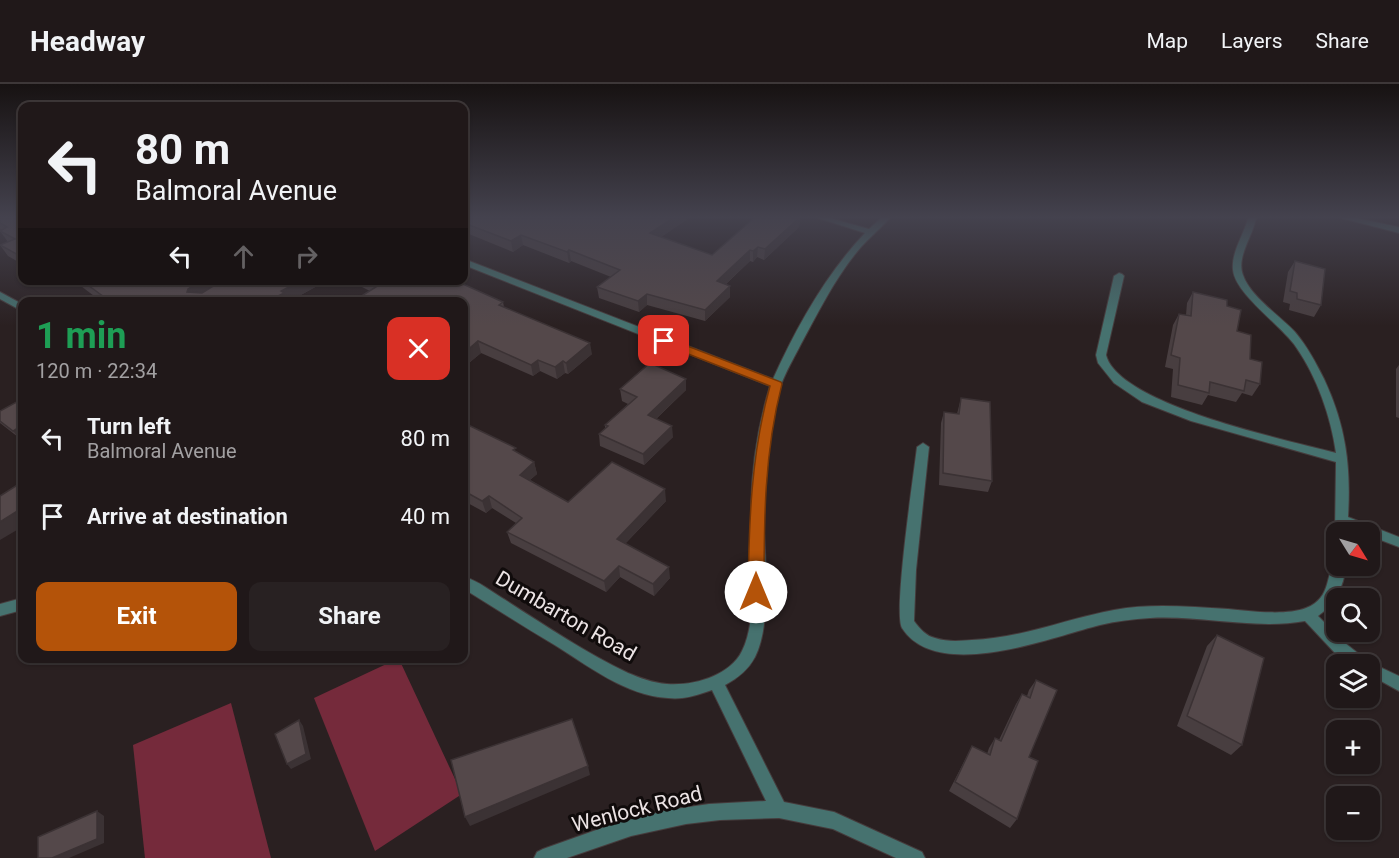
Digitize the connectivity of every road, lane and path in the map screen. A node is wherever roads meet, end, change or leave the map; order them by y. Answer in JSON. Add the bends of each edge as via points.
{"nodes":[{"id":1,"x":851,"y":254,"type":"edge"},
{"id":2,"x":1239,"y":254,"type":"edge"},
{"id":3,"x":468,"y":264,"type":"edge"},
{"id":4,"x":1119,"y":276,"type":"dead end"},
{"id":5,"x":0,"y":294,"type":"edge"},
{"id":6,"x":18,"y":305,"type":"edge"},
{"id":7,"x":776,"y":384,"type":"junction"},
{"id":8,"x":923,"y":447,"type":"dead end"},
{"id":9,"x":1341,"y":459,"type":"junction"},
{"id":10,"x":1342,"y":522,"type":"edge"},
{"id":11,"x":1380,"y":537,"type":"edge"},
{"id":12,"x":1399,"y":542,"type":"edge"},
{"id":13,"x":1337,"y":576,"type":"edge"},
{"id":14,"x":468,"y":584,"type":"edge"},
{"id":15,"x":18,"y":605,"type":"edge"},
{"id":16,"x":0,"y":610,"type":"edge"},
{"id":17,"x":1307,"y":614,"type":"junction"},
{"id":18,"x":1349,"y":654,"type":"edge"},
{"id":19,"x":1380,"y":674,"type":"edge"},
{"id":20,"x":716,"y":682,"type":"junction"},
{"id":21,"x":1399,"y":684,"type":"edge"},
{"id":22,"x":779,"y":809,"type":"junction"},
{"id":23,"x":543,"y":858,"type":"edge"},
{"id":24,"x":916,"y":858,"type":"edge"}],
"edges":[{"from":1,"to":7,"type":"street","name":"Dumbarton Road","via":[[835,274]]},
{"from":2,"to":9,"type":"street","via":[[1238,274],[1245,288],[1302,345],[1318,375],[1340,440]]},
{"from":3,"to":7,"type":"street"},
{"from":4,"to":9,"type":"street","via":[[1101,355],[1118,381],[1146,399],[1177,411]]},
{"from":5,"to":6,"type":"street"},
{"from":7,"to":20,"type":"street","name":"Dumbarton Road","via":[[760,462],[753,642],[739,667]]},
{"from":8,"to":17,"type":"street","via":[[907,623],[922,640],[962,647],[1004,644],[1120,615],[1150,612],[1280,618]]},
{"from":9,"to":10,"type":"street"},
{"from":11,"to":12,"type":"street"},
{"from":13,"to":17,"type":"street","via":[[1335,588],[1325,602]]},
{"from":14,"to":20,"type":"street","name":"Dumbarton Road","via":[[627,679],[659,691],[690,690]]},
{"from":15,"to":16,"type":"street"},
{"from":17,"to":18,"type":"street"},
{"from":19,"to":21,"type":"street"},
{"from":20,"to":22,"type":"street"},
{"from":22,"to":23,"type":"street","name":"Wenlock Road","via":[[685,815],[597,838]]},
{"from":22,"to":24,"type":"street","via":[[834,821]]}]}
